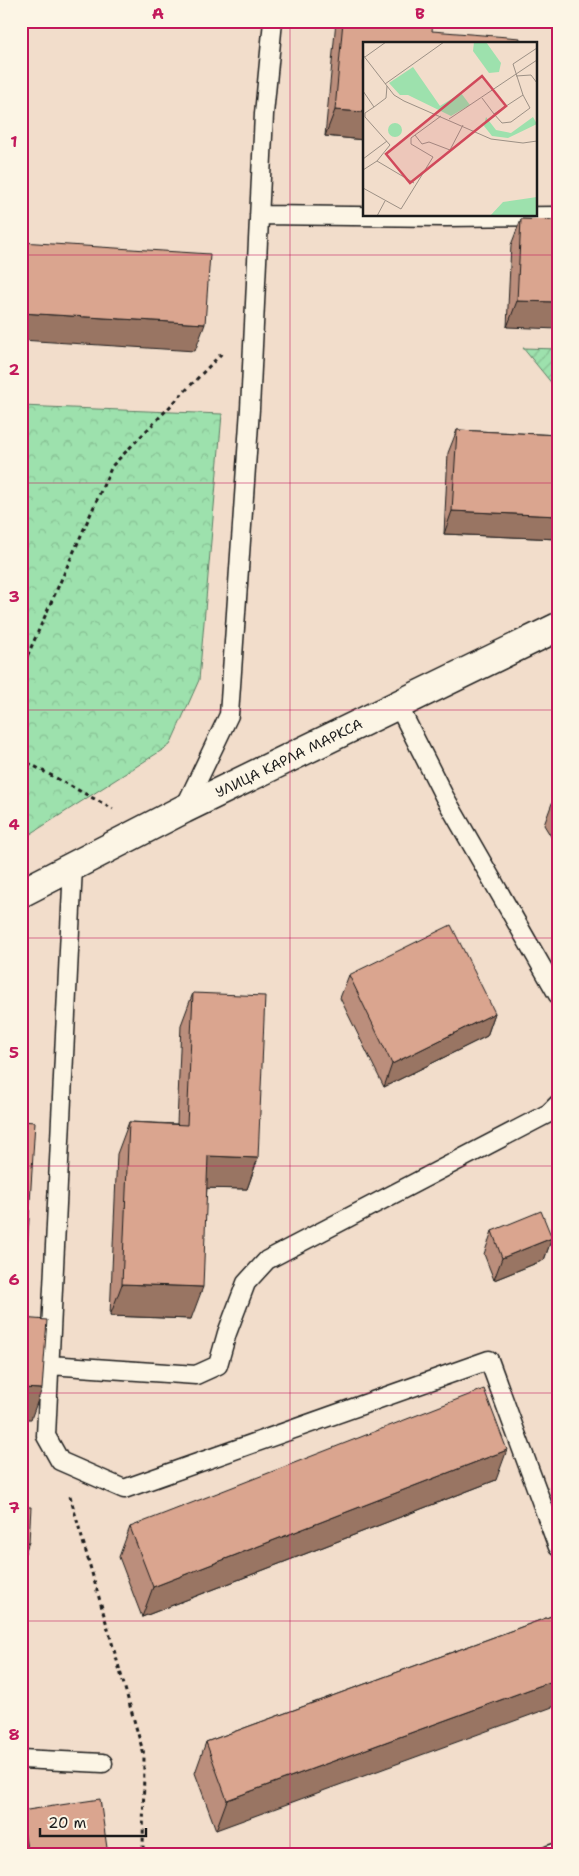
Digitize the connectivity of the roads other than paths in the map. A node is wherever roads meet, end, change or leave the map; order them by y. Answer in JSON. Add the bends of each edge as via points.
{"nodes":[{"id":1,"x":273,"y":21,"type":"edge"},
{"id":2,"x":260,"y":215,"type":"junction"},
{"id":3,"x":558,"y":216,"type":"edge"},
{"id":4,"x":558,"y":627,"type":"edge"},
{"id":5,"x":398,"y":705,"type":"junction"},
{"id":6,"x":184,"y":808,"type":"junction"},
{"id":7,"x":73,"y":866,"type":"junction"},
{"id":8,"x":21,"y":893,"type":"edge"},
{"id":9,"x":558,"y":995,"type":"edge"},
{"id":10,"x":558,"y":1104,"type":"edge"},
{"id":11,"x":50,"y":1365,"type":"junction"},
{"id":12,"x":558,"y":1547,"type":"edge"},
{"id":13,"x":21,"y":1759,"type":"edge"},
{"id":14,"x":103,"y":1763,"type":"dead end"},
{"id":15,"x":558,"y":1852,"type":"edge"},
{"id":16,"x":549,"y":1855,"type":"edge"}],
"edges":[{"from":1,"to":2,"type":"lane","via":[[264,114]]},
{"from":2,"to":3,"type":"lane"},
{"from":2,"to":6,"type":"lane","via":[[250,419],[229,715]]},
{"from":4,"to":5,"type":"street","name":"УЛИЦА КАРЛА МАРКСА"},
{"from":5,"to":6,"type":"street","name":"УЛИЦА КАРЛА МАРКСА"},
{"from":5,"to":9,"type":"lane","via":[[444,796]]},
{"from":6,"to":7,"type":"street","name":"УЛИЦА КАРЛА МАРКСА"},
{"from":7,"to":8,"type":"street","name":"УЛИЦА КАРЛА МАРКСА"},
{"from":7,"to":11,"type":"lane"},
{"from":10,"to":11,"type":"lane","via":[[549,1113],[267,1260],[246,1282],[218,1365],[196,1375]]},
{"from":11,"to":12,"type":"lane","via":[[46,1436],[60,1461],[124,1489],[489,1360]]},
{"from":13,"to":14,"type":"lane"},
{"from":15,"to":16,"type":"lane"}]}
